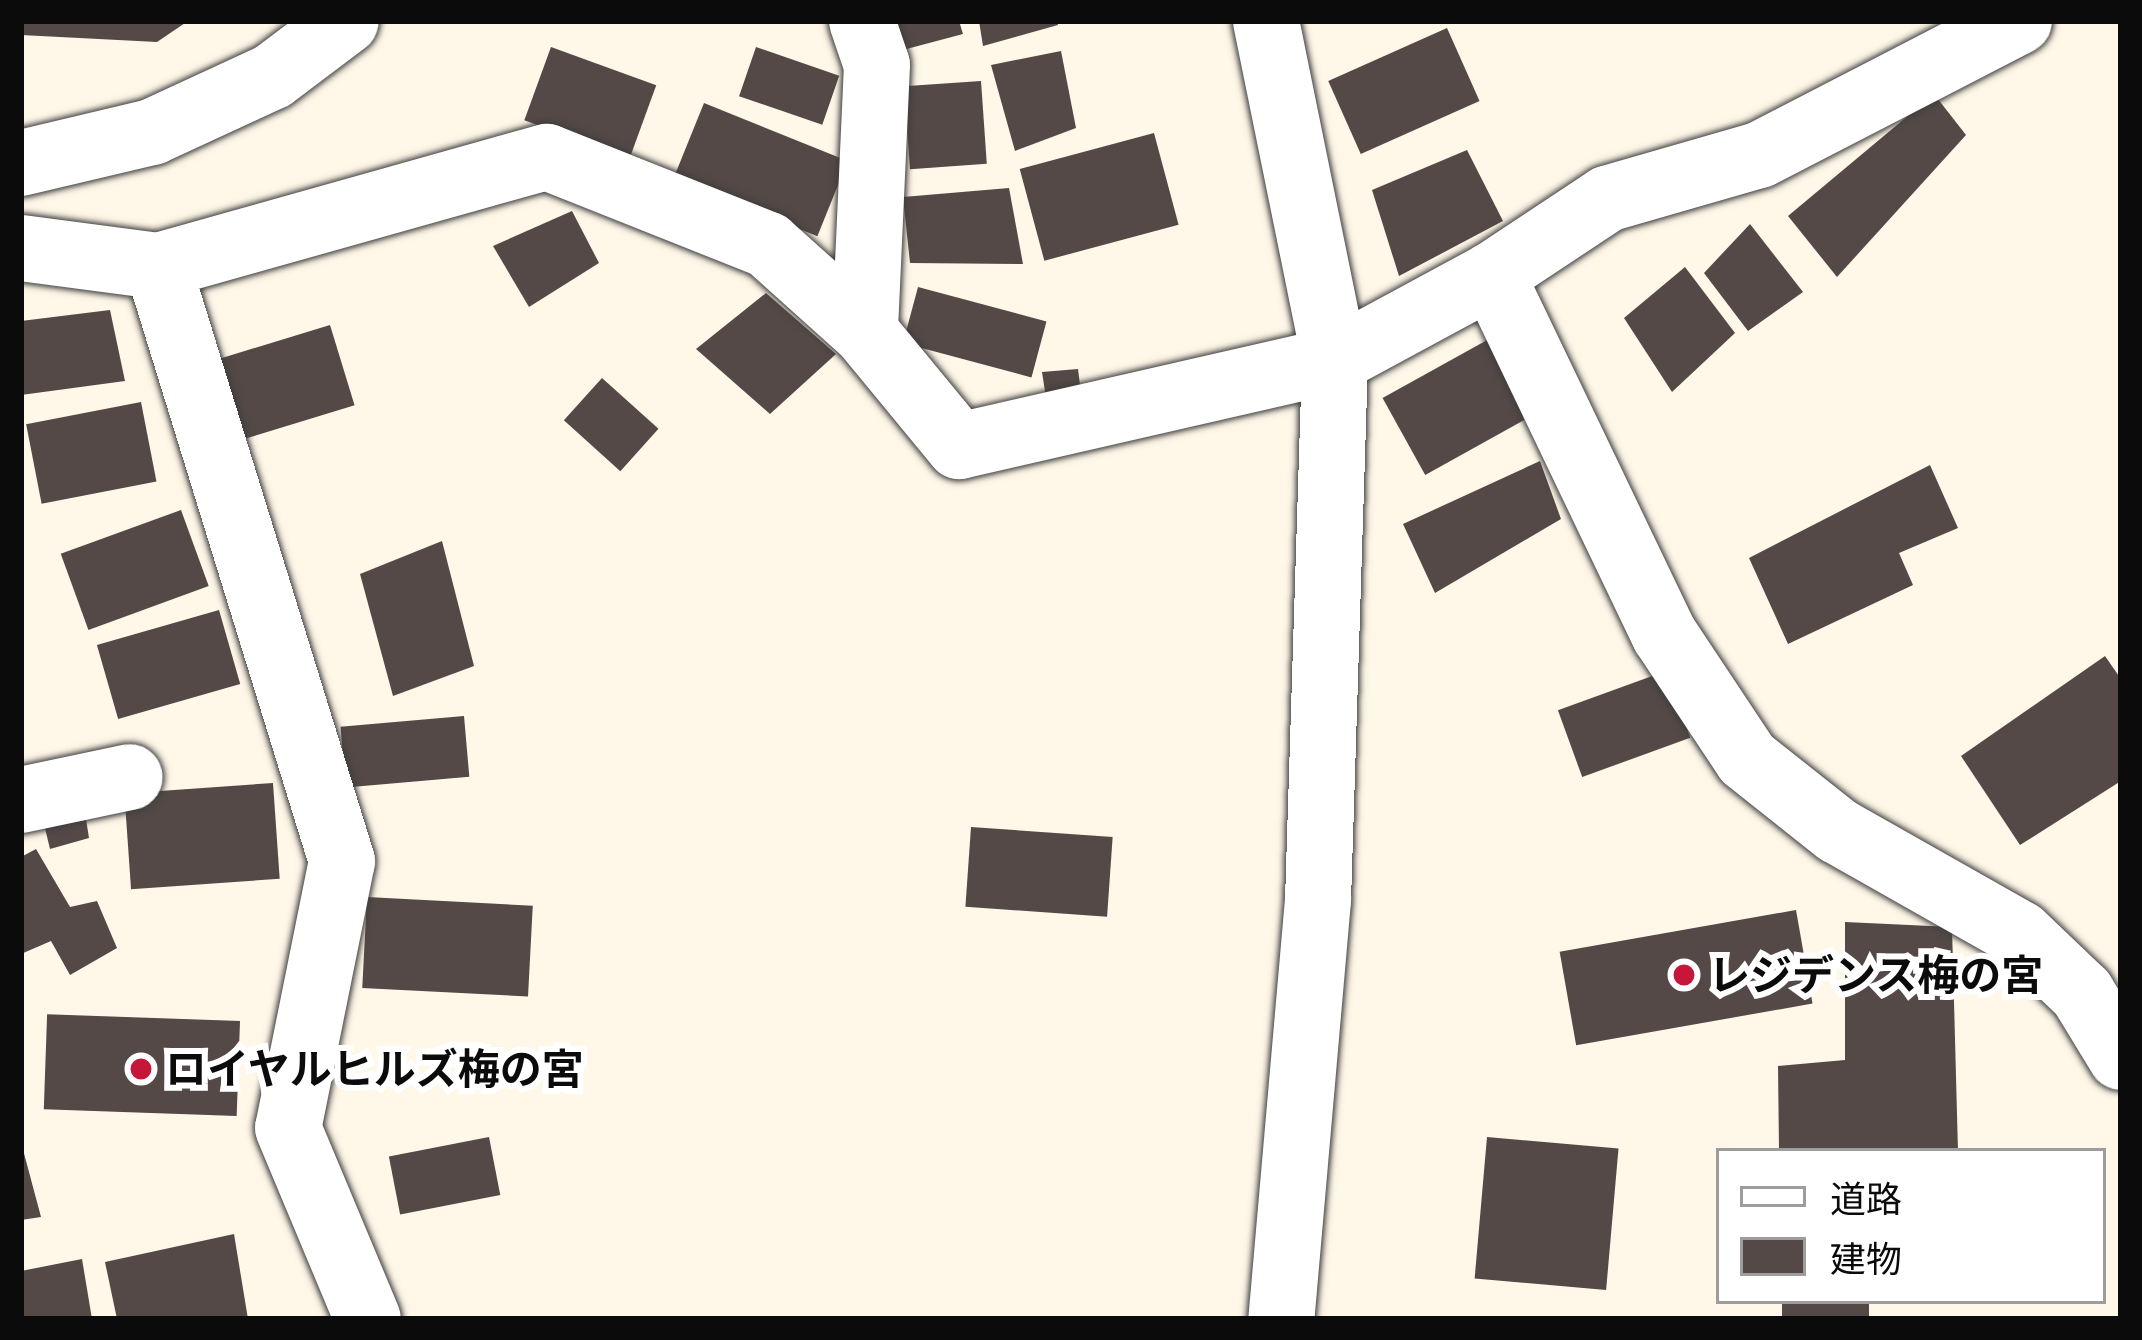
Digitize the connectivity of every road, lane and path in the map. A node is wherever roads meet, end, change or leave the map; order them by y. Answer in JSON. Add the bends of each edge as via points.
{"nodes":[{"id":1,"x":346,"y":21,"type":"edge"},
{"id":2,"x":862,"y":21,"type":"edge"},
{"id":3,"x":1266,"y":21,"type":"edge"},
{"id":4,"x":2019,"y":21,"type":"edge"},
{"id":5,"x":21,"y":163,"type":"edge"},
{"id":6,"x":21,"y":248,"type":"edge"},
{"id":7,"x":158,"y":266,"type":"junction"},
{"id":8,"x":1492,"y":275,"type":"junction"},
{"id":9,"x":865,"y":332,"type":"junction"},
{"id":10,"x":1335,"y":360,"type":"junction"},
{"id":11,"x":130,"y":777,"type":"dead end"},
{"id":12,"x":21,"y":800,"type":"edge"},
{"id":13,"x":2121,"y":1057,"type":"edge"},
{"id":14,"x":368,"y":1319,"type":"edge"},
{"id":15,"x":1281,"y":1319,"type":"edge"}],
"edges":[{"from":1,"to":5,"type":"street","via":[[273,76],[152,132]]},
{"from":2,"to":9,"type":"street","via":[[877,65]]},
{"from":3,"to":10,"type":"street"},
{"from":4,"to":8,"type":"street","via":[[1759,155],[1607,200]]},
{"from":6,"to":7,"type":"street"},
{"from":7,"to":9,"type":"street","via":[[547,157],[768,245]]},
{"from":7,"to":14,"type":"street","via":[[342,861],[288,1127]]},
{"from":8,"to":10,"type":"street"},
{"from":8,"to":13,"type":"street","via":[[1664,634],[1747,759],[1838,831],[2020,934],[2082,993]]},
{"from":9,"to":10,"type":"street","via":[[958,446]]},
{"from":10,"to":15,"type":"street","via":[[1318,900]]},
{"from":11,"to":12,"type":"street"}]}
